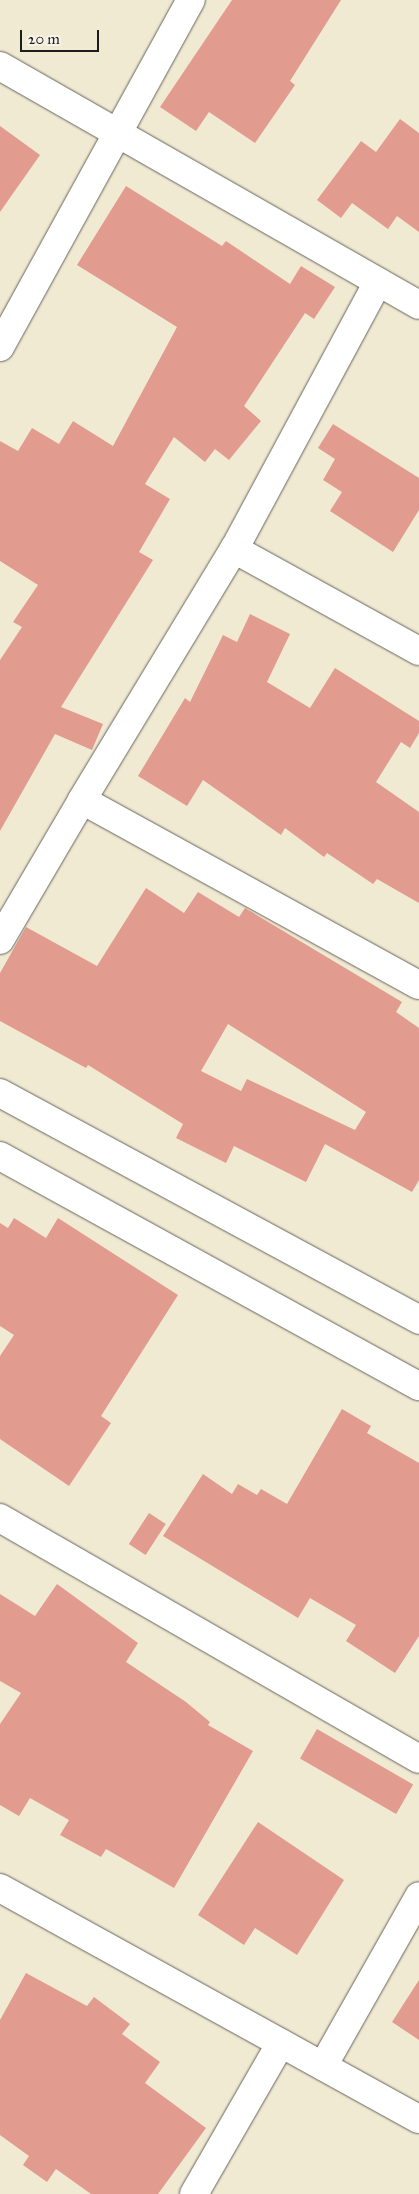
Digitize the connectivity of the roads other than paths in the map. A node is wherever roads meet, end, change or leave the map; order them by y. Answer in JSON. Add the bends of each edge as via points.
{"nodes":[{"id":1,"x":191,"y":0,"type":"edge"},
{"id":2,"x":0,"y":66,"type":"edge"},
{"id":3,"x":118,"y":133,"type":"junction"},
{"id":4,"x":378,"y":282,"type":"junction"},
{"id":5,"x":419,"y":305,"type":"edge"},
{"id":6,"x":0,"y":347,"type":"edge"},
{"id":7,"x":234,"y":549,"type":"junction"},
{"id":8,"x":419,"y":651,"type":"edge"},
{"id":9,"x":82,"y":800,"type":"junction"},
{"id":10,"x":0,"y":940,"type":"edge"},
{"id":11,"x":419,"y":985,"type":"edge"},
{"id":12,"x":0,"y":1093,"type":"edge"},
{"id":13,"x":0,"y":1156,"type":"edge"},
{"id":14,"x":419,"y":1320,"type":"edge"},
{"id":15,"x":419,"y":1386,"type":"edge"},
{"id":16,"x":0,"y":1518,"type":"edge"},
{"id":17,"x":419,"y":1759,"type":"edge"},
{"id":18,"x":0,"y":1888,"type":"edge"},
{"id":19,"x":419,"y":1896,"type":"edge"},
{"id":20,"x":282,"y":2043,"type":"junction"},
{"id":21,"x":323,"y":2066,"type":"junction"},
{"id":22,"x":419,"y":2119,"type":"edge"},
{"id":23,"x":194,"y":2194,"type":"edge"}],
"edges":[{"from":1,"to":3,"type":"street"},
{"from":2,"to":3,"type":"street"},
{"from":3,"to":4,"type":"street"},
{"from":3,"to":6,"type":"street"},
{"from":4,"to":5,"type":"street"},
{"from":4,"to":7,"type":"street"},
{"from":7,"to":8,"type":"street"},
{"from":7,"to":9,"type":"street"},
{"from":9,"to":10,"type":"street"},
{"from":9,"to":11,"type":"street"},
{"from":12,"to":14,"type":"street"},
{"from":13,"to":15,"type":"street"},
{"from":16,"to":17,"type":"street"},
{"from":18,"to":20,"type":"street"},
{"from":19,"to":21,"type":"street"},
{"from":20,"to":21,"type":"street"},
{"from":20,"to":23,"type":"street"},
{"from":21,"to":22,"type":"street"}]}
